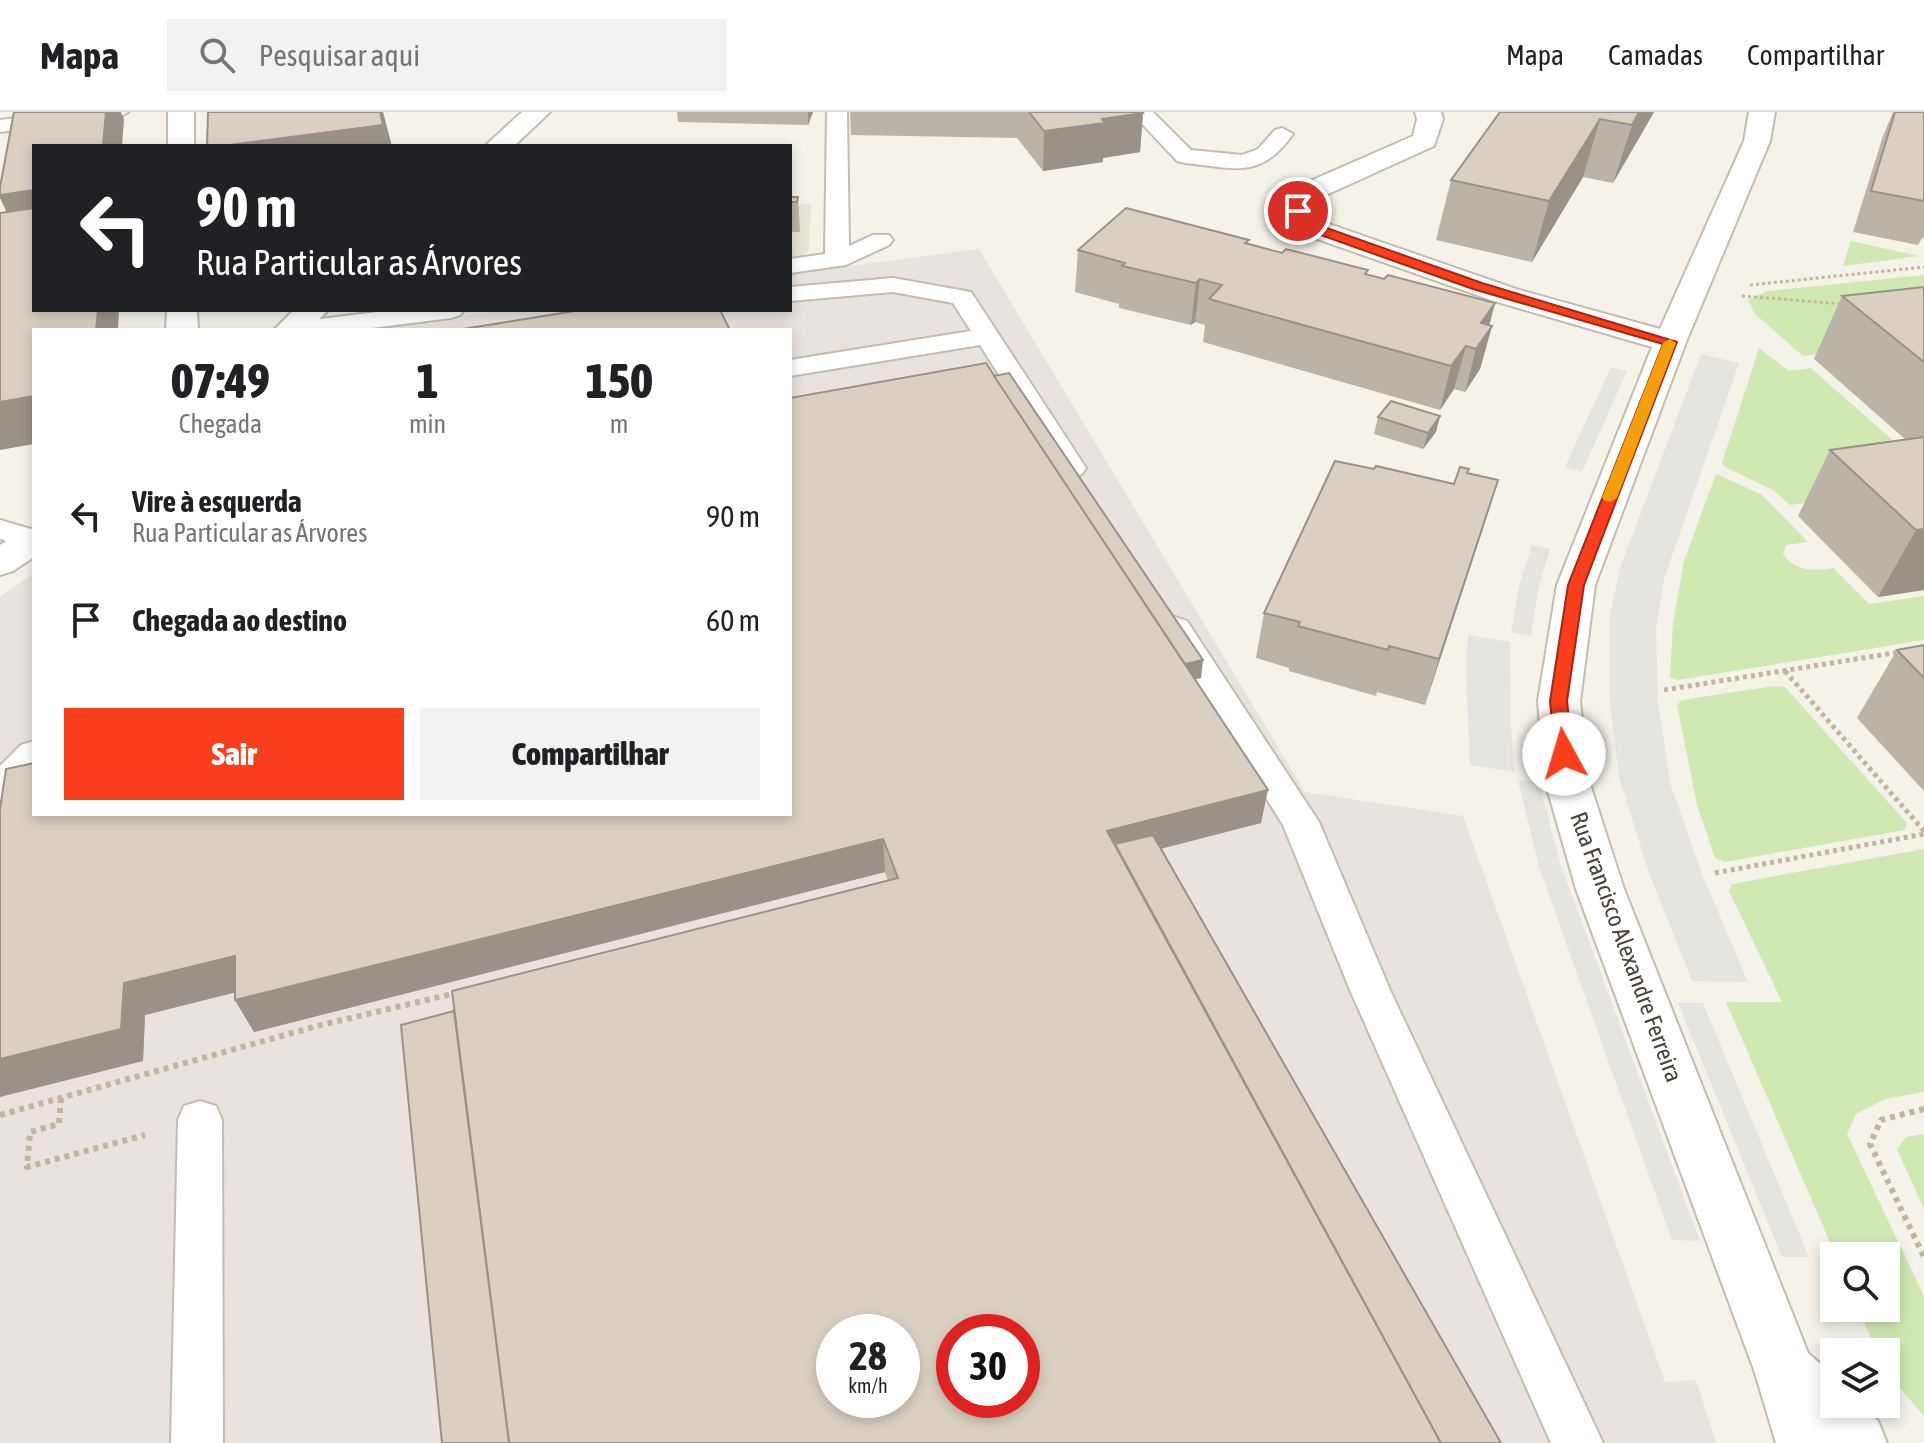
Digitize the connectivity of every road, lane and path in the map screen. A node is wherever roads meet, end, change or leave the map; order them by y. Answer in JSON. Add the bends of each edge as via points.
{"nodes":[{"id":1,"x":118,"y":112,"type":"edge"},
{"id":2,"x":181,"y":112,"type":"edge"},
{"id":3,"x":537,"y":112,"type":"edge"},
{"id":4,"x":837,"y":112,"type":"edge"},
{"id":5,"x":1141,"y":112,"type":"edge"},
{"id":6,"x":1428,"y":112,"type":"edge"},
{"id":7,"x":1762,"y":112,"type":"edge"},
{"id":8,"x":0,"y":126,"type":"edge"},
{"id":9,"x":1282,"y":134,"type":"dead end"},
{"id":10,"x":181,"y":144,"type":"edge"},
{"id":11,"x":500,"y":144,"type":"edge"},
{"id":12,"x":881,"y":240,"type":"dead end"},
{"id":13,"x":837,"y":260,"type":"junction"},
{"id":14,"x":792,"y":266,"type":"edge"},
{"id":15,"x":1924,"y":267,"type":"edge"},
{"id":16,"x":1750,"y":285,"type":"dead end"},
{"id":17,"x":792,"y":294,"type":"edge"},
{"id":18,"x":1749,"y":297,"type":"dead end"},
{"id":19,"x":1847,"y":304,"type":"edge"},
{"id":20,"x":311,"y":312,"type":"edge"},
{"id":21,"x":436,"y":312,"type":"edge"},
{"id":22,"x":292,"y":328,"type":"edge"},
{"id":23,"x":312,"y":328,"type":"edge"},
{"id":24,"x":987,"y":336,"type":"junction"},
{"id":25,"x":1670,"y":342,"type":"junction"},
{"id":26,"x":792,"y":368,"type":"edge"},
{"id":27,"x":1088,"y":493,"type":"edge"},
{"id":28,"x":0,"y":529,"type":"edge"},
{"id":29,"x":32,"y":539,"type":"edge"},
{"id":30,"x":32,"y":541,"type":"edge"},
{"id":31,"x":0,"y":563,"type":"edge"},
{"id":32,"x":1156,"y":598,"type":"edge"},
{"id":33,"x":1909,"y":651,"type":"edge"},
{"id":34,"x":1785,"y":671,"type":"junction"},
{"id":35,"x":1664,"y":690,"type":"dead end"},
{"id":36,"x":32,"y":756,"type":"edge"},
{"id":37,"x":0,"y":787,"type":"edge"},
{"id":38,"x":1924,"y":833,"type":"edge"},
{"id":39,"x":1715,"y":873,"type":"dead end"},
{"id":40,"x":471,"y":990,"type":"edge"},
{"id":41,"x":61,"y":1098,"type":"junction"},
{"id":42,"x":1924,"y":1109,"type":"edge"},
{"id":43,"x":0,"y":1115,"type":"edge"},
{"id":44,"x":200,"y":1120,"type":"joint"},
{"id":45,"x":1924,"y":1257,"type":"edge"},
{"id":46,"x":1784,"y":1370,"type":"junction"},
{"id":47,"x":197,"y":1443,"type":"edge"},
{"id":48,"x":1577,"y":1443,"type":"edge"},
{"id":49,"x":1807,"y":1443,"type":"edge"},
{"id":50,"x":1856,"y":1443,"type":"edge"}],
"edges":[{"from":1,"to":8,"type":"lane"},
{"from":2,"to":10,"type":"street"},
{"from":3,"to":11,"type":"street"},
{"from":4,"to":13,"type":"lane"},
{"from":5,"to":9,"type":"lane","via":[[1185,156],[1244,162],[1266,154]]},
{"from":6,"to":25,"type":"street","via":[[1425,140],[1302,195],[1298,211],[1316,229],[1490,290]]},
{"from":7,"to":25,"type":"street","name":"Rua Francisco Alexandre Ferreira","via":[[1757,141]]},
{"from":12,"to":13,"type":"lane"},
{"from":13,"to":14,"type":"lane"},
{"from":15,"to":16,"type":"path"},
{"from":17,"to":24,"type":"lane","via":[[893,285],[962,297]]},
{"from":18,"to":19,"type":"path"},
{"from":20,"to":22,"type":"street"},
{"from":21,"to":23,"type":"lane"},
{"from":24,"to":26,"type":"lane"},
{"from":24,"to":27,"type":"lane"},
{"from":25,"to":46,"type":"street","name":"Rua Francisco Alexandre Ferreira","via":[[1576,585],[1559,701],[1567,781],[1600,889]]},
{"from":28,"to":29,"type":"lane"},
{"from":30,"to":31,"type":"street"},
{"from":32,"to":48,"type":"lane","via":[[1300,822],[1370,990]]},
{"from":33,"to":34,"type":"path"},
{"from":34,"to":35,"type":"path"},
{"from":34,"to":38,"type":"path"},
{"from":36,"to":37,"type":"lane"},
{"from":38,"to":39,"type":"path"},
{"from":40,"to":41,"type":"path","via":[[317,1026]]},
{"from":41,"to":43,"type":"path"},
{"from":41,"to":44,"type":"path","via":[[59,1124],[30,1132],[27,1167]]},
{"from":42,"to":45,"type":"path","via":[[1881,1120],[1870,1144]]},
{"from":44,"to":47,"type":"lane"},
{"from":46,"to":49,"type":"street","name":"Rua Francisco Alexandre Ferreira"},
{"from":46,"to":50,"type":"street","name":"Rua Francisco Alexandre Ferreira"}]}
